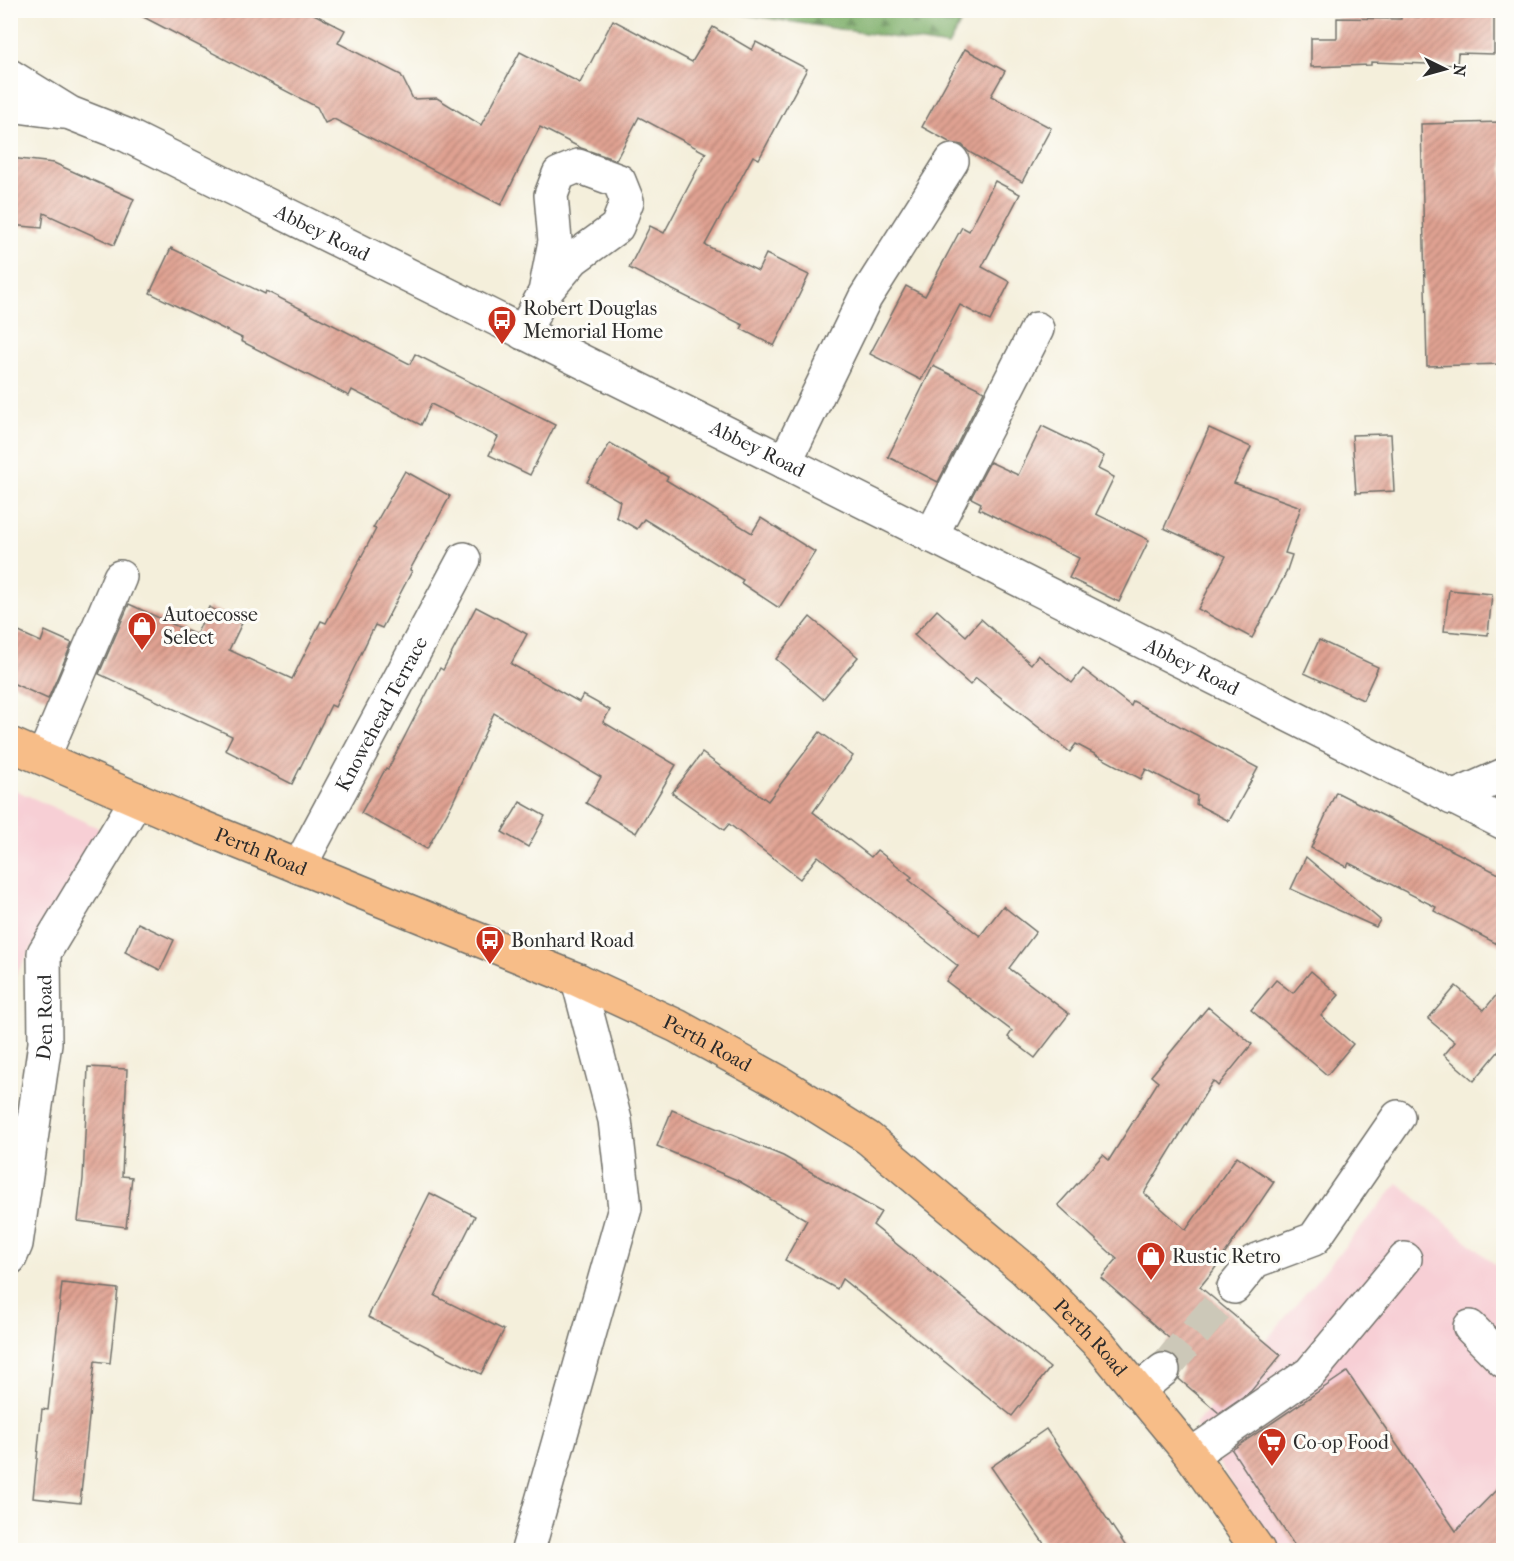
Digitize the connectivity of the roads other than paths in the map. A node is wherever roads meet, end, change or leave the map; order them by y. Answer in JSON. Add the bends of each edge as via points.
{"nodes":[{"id":1,"x":10,"y":76,"type":"edge"},
{"id":2,"x":10,"y":105,"type":"edge"},
{"id":3,"x":70,"y":113,"type":"junction"},
{"id":4,"x":952,"y":161,"type":"dead end"},
{"id":5,"x":545,"y":292,"type":"dead end"},
{"id":6,"x":1037,"y":329,"type":"dead end"},
{"id":7,"x":523,"y":333,"type":"junction"},
{"id":8,"x":785,"y":462,"type":"junction"},
{"id":9,"x":931,"y":536,"type":"junction"},
{"id":10,"x":464,"y":559,"type":"dead end"},
{"id":11,"x":120,"y":577,"type":"dead end"},
{"id":12,"x":10,"y":744,"type":"edge"},
{"id":13,"x":43,"y":758,"type":"junction"},
{"id":14,"x":1503,"y":775,"type":"edge"},
{"id":15,"x":1452,"y":798,"type":"junction"},
{"id":16,"x":137,"y":799,"type":"junction"},
{"id":17,"x":1503,"y":823,"type":"edge"},
{"id":18,"x":299,"y":867,"type":"junction"},
{"id":19,"x":578,"y":980,"type":"junction"},
{"id":20,"x":1398,"y":1118,"type":"dead end"},
{"id":21,"x":10,"y":1258,"type":"edge"},
{"id":22,"x":1405,"y":1259,"type":"dead end"},
{"id":23,"x":1234,"y":1287,"type":"tunnel mouth"},
{"id":24,"x":1470,"y":1327,"type":"dead end"},
{"id":25,"x":1503,"y":1361,"type":"edge"},
{"id":26,"x":1163,"y":1370,"type":"tunnel mouth"},
{"id":27,"x":1137,"y":1390,"type":"junction"},
{"id":28,"x":1191,"y":1455,"type":"junction"},
{"id":29,"x":529,"y":1546,"type":"edge"},
{"id":30,"x":1258,"y":1551,"type":"edge"}],
"edges":[{"from":1,"to":3,"type":"street","name":"Abbey Road"},
{"from":2,"to":3,"type":"street"},
{"from":3,"to":7,"type":"street","name":"Abbey Road","via":[[126,135]]},
{"from":4,"to":8,"type":"street","via":[[865,298]]},
{"from":5,"to":7,"type":"street"},
{"from":6,"to":9,"type":"street"},
{"from":7,"to":8,"type":"street","name":"Abbey Road"},
{"from":8,"to":9,"type":"street","name":"Abbey Road"},
{"from":9,"to":15,"type":"street","name":"Abbey Road"},
{"from":10,"to":18,"type":"street","name":"Knowehead Terrace"},
{"from":11,"to":13,"type":"street"},
{"from":12,"to":13,"type":"main road","name":"Perth Road"},
{"from":13,"to":16,"type":"main road","name":"Perth Road"},
{"from":14,"to":15,"type":"street"},
{"from":15,"to":17,"type":"street","name":"Abbey Road"},
{"from":16,"to":18,"type":"main road","name":"Perth Road"},
{"from":16,"to":21,"type":"street","name":"Den Road","via":[[44,953],[45,1043],[16,1244]]},
{"from":18,"to":19,"type":"main road","name":"Perth Road"},
{"from":19,"to":27,"type":"main road","name":"Perth Road","via":[[677,1026],[777,1081],[868,1138],[1024,1269],[1101,1346]]},
{"from":19,"to":29,"type":"street","via":[[615,1120],[625,1208]]},
{"from":20,"to":23,"type":"street","via":[[1314,1239],[1255,1261]]},
{"from":22,"to":28,"type":"street","via":[[1310,1373]]},
{"from":24,"to":25,"type":"street"},
{"from":26,"to":27,"type":"street"},
{"from":27,"to":28,"type":"main road","name":"Perth Road"},
{"from":28,"to":30,"type":"main road","name":"Perth Road"}]}
